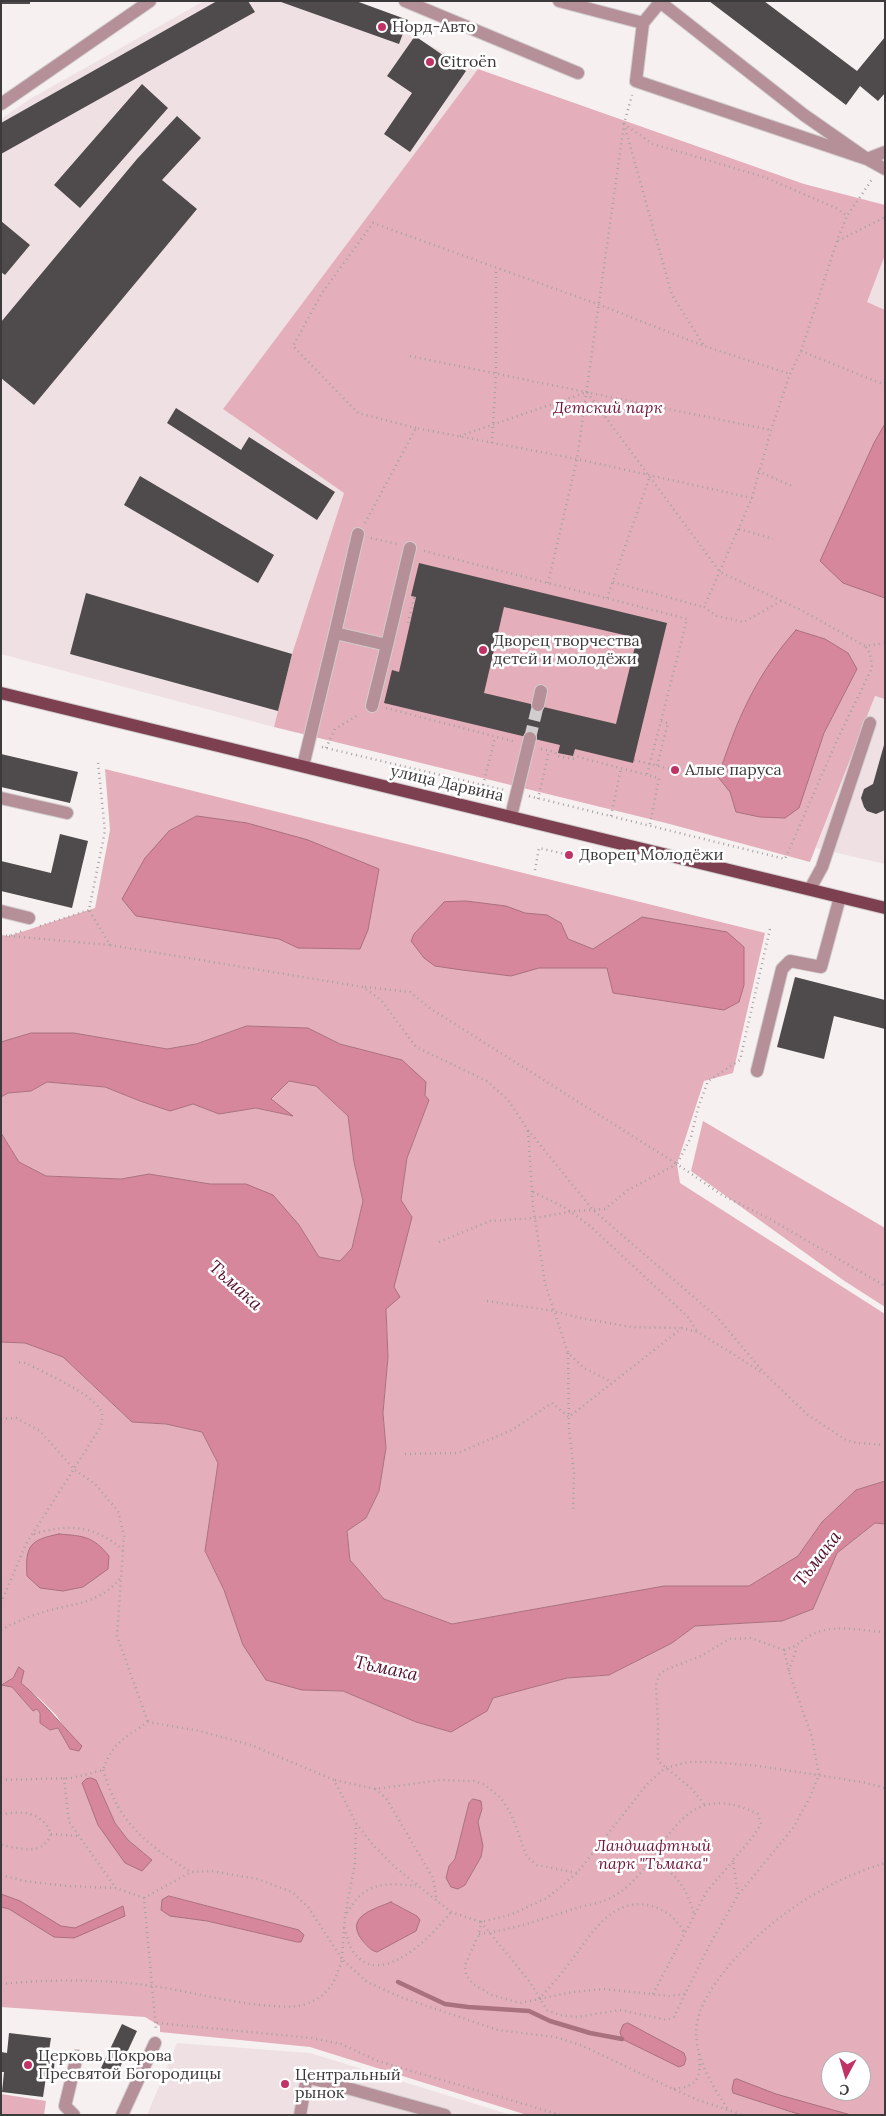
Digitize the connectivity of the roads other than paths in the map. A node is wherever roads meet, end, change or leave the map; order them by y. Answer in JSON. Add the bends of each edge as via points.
{"nodes":[{"id":1,"x":150,"y":1,"type":"edge"},
{"id":2,"x":405,"y":1,"type":"edge"},
{"id":3,"x":560,"y":1,"type":"edge"},
{"id":4,"x":660,"y":1,"type":"edge"},
{"id":5,"x":643,"y":23,"type":"junction"},
{"id":6,"x":578,"y":73,"type":"dead end"},
{"id":7,"x":1,"y":104,"type":"edge"},
{"id":8,"x":885,"y":152,"type":"edge"},
{"id":9,"x":867,"y":159,"type":"junction"},
{"id":10,"x":883,"y":168,"type":"edge"},
{"id":11,"x":358,"y":534,"type":"road end"},
{"id":12,"x":410,"y":548,"type":"road end"},
{"id":13,"x":335,"y":633,"type":"junction"},
{"id":14,"x":387,"y":645,"type":"junction"},
{"id":15,"x":541,"y":692,"type":"dead end"},
{"id":16,"x":1,"y":693,"type":"edge"},
{"id":17,"x":538,"y":704,"type":"tunnel mouth"},
{"id":18,"x":372,"y":706,"type":"road end"},
{"id":19,"x":870,"y":723,"type":"dead end"},
{"id":20,"x":530,"y":738,"type":"tunnel mouth"},
{"id":21,"x":303,"y":766,"type":"junction"},
{"id":22,"x":1,"y":798,"type":"edge"},
{"id":23,"x":67,"y":813,"type":"dead end"},
{"id":24,"x":511,"y":816,"type":"junction"},
{"id":25,"x":810,"y":889,"type":"junction"},
{"id":26,"x":840,"y":897,"type":"junction"},
{"id":27,"x":885,"y":908,"type":"edge"},
{"id":28,"x":1,"y":911,"type":"edge"},
{"id":29,"x":30,"y":925,"type":"road end"},
{"id":30,"x":757,"y":1072,"type":"dead end"},
{"id":31,"x":154,"y":2043,"type":"road end"},
{"id":32,"x":77,"y":2056,"type":"dead end"},
{"id":33,"x":74,"y":2115,"type":"edge"},
{"id":34,"x":122,"y":2115,"type":"edge"},
{"id":35,"x":300,"y":2115,"type":"edge"},
{"id":36,"x":445,"y":2115,"type":"edge"}],
"edges":[{"from":1,"to":7,"type":"street"},
{"from":2,"to":6,"type":"street"},
{"from":3,"to":5,"type":"street"},
{"from":4,"to":5,"type":"street"},
{"from":4,"to":9,"type":"street","via":[[804,115]]},
{"from":5,"to":9,"type":"street","via":[[636,81]]},
{"from":8,"to":9,"type":"street"},
{"from":9,"to":10,"type":"street"},
{"from":11,"to":13,"type":"street"},
{"from":12,"to":14,"type":"street"},
{"from":13,"to":14,"type":"street"},
{"from":13,"to":21,"type":"street"},
{"from":14,"to":18,"type":"street"},
{"from":15,"to":17,"type":"street"},
{"from":16,"to":21,"type":"main road","name":"улица Дарвина"},
{"from":19,"to":25,"type":"street","via":[[822,867]]},
{"from":20,"to":24,"type":"street"},
{"from":21,"to":24,"type":"main road","name":"улица Дарвина"},
{"from":22,"to":23,"type":"street"},
{"from":24,"to":25,"type":"main road","name":"улица Дарвина"},
{"from":25,"to":26,"type":"main road","name":"улица Дарвина"},
{"from":26,"to":27,"type":"main road","name":"улица Дарвина"},
{"from":26,"to":30,"type":"street","via":[[821,968],[790,962],[782,969]]},
{"from":28,"to":29,"type":"street"},
{"from":31,"to":34,"type":"street"},
{"from":32,"to":33,"type":"street","via":[[65,2106]]},
{"from":35,"to":36,"type":"street","via":[[307,2077]]}]}
